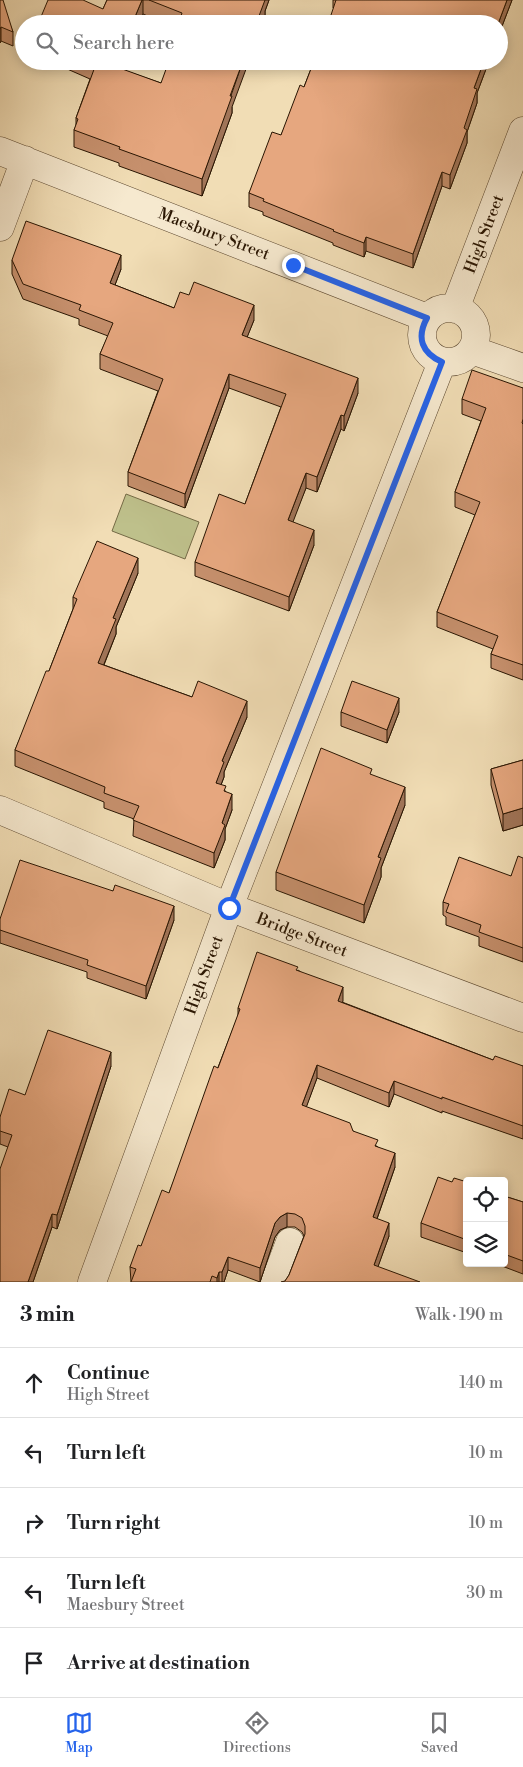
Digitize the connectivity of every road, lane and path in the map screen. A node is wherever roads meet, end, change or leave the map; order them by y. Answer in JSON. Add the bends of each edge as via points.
{"nodes":[{"id":1,"x":523,"y":131,"type":"edge"},
{"id":2,"x":12,"y":155,"type":"edge"},
{"id":3,"x":0,"y":227,"type":"edge"},
{"id":4,"x":456,"y":309,"type":"junction"},
{"id":5,"x":427,"y":318,"type":"junction"},
{"id":6,"x":472,"y":350,"type":"junction"},
{"id":7,"x":442,"y":362,"type":"junction"},
{"id":8,"x":523,"y":368,"type":"edge"},
{"id":9,"x":0,"y":810,"type":"edge"},
{"id":10,"x":229,"y":908,"type":"junction"},
{"id":11,"x":523,"y":1018,"type":"edge"},
{"id":12,"x":290,"y":1242,"type":"dead end"},
{"id":13,"x":99,"y":1280,"type":"edge"},
{"id":14,"x":275,"y":1282,"type":"edge"}],
"edges":[{"from":1,"to":4,"type":"street","name":"High Street"},
{"from":2,"to":3,"type":"street"},
{"from":2,"to":5,"type":"street","name":"Maesbury Street"},
{"from":4,"to":5,"type":"street","via":[[443,308]]},
{"from":4,"to":6,"type":"street","via":[[470,317],[475,325]]},
{"from":5,"to":7,"type":"street","via":[[422,326],[422,343],[427,352]]},
{"from":6,"to":7,"type":"street","via":[[457,362]]},
{"from":6,"to":8,"type":"street"},
{"from":7,"to":10,"type":"street","name":"High Street"},
{"from":9,"to":10,"type":"street","name":"Bridge Street"},
{"from":10,"to":11,"type":"street","name":"Bridge Street"},
{"from":10,"to":13,"type":"street","name":"High Street"},
{"from":12,"to":14,"type":"street"}]}
